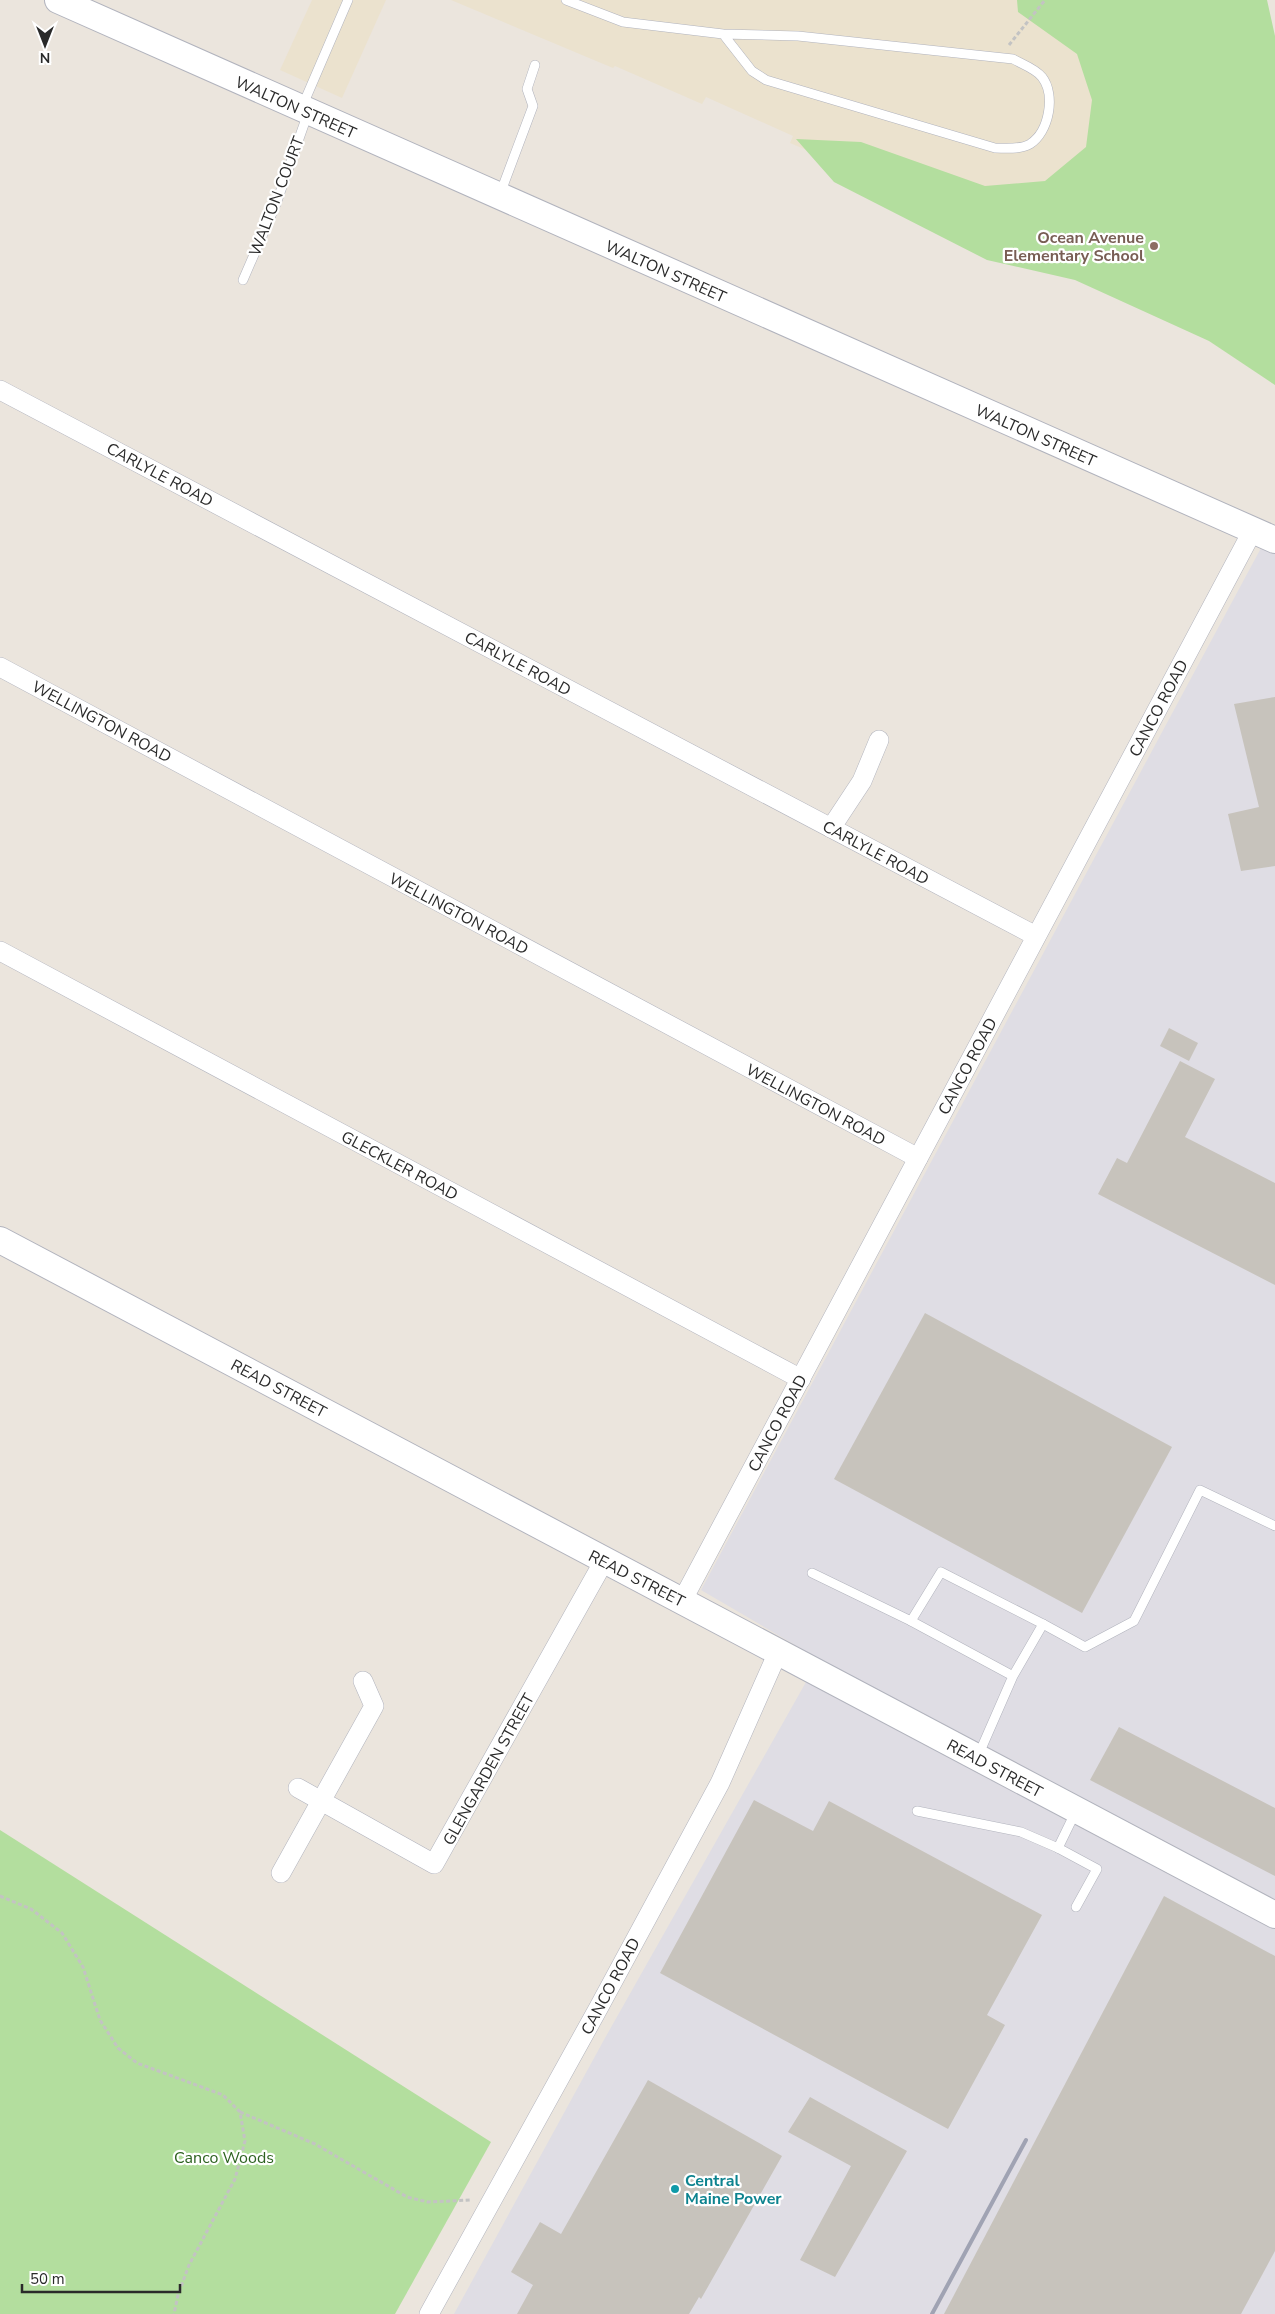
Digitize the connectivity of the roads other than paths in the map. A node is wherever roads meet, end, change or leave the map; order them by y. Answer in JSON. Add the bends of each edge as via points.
{"nodes":[{"id":1,"x":58,"y":0,"type":"edge"},
{"id":2,"x":348,"y":0,"type":"edge"},
{"id":3,"x":566,"y":0,"type":"edge"},
{"id":4,"x":723,"y":34,"type":"junction"},
{"id":5,"x":536,"y":65,"type":"dead end"},
{"id":6,"x":304,"y":111,"type":"junction"},
{"id":7,"x":499,"y":197,"type":"junction"},
{"id":8,"x":243,"y":280,"type":"dead end"},
{"id":9,"x":0,"y":390,"type":"edge"},
{"id":10,"x":1264,"y":535,"type":"edge"},
{"id":11,"x":0,"y":667,"type":"edge"},
{"id":12,"x":879,"y":740,"type":"dead end"},
{"id":13,"x":831,"y":828,"type":"junction"},
{"id":14,"x":1036,"y":936,"type":"junction"},
{"id":15,"x":0,"y":951,"type":"edge"},
{"id":16,"x":918,"y":1158,"type":"junction"},
{"id":17,"x":0,"y":1240,"type":"edge"},
{"id":18,"x":800,"y":1379,"type":"junction"},
{"id":19,"x":1275,"y":1526,"type":"edge"},
{"id":20,"x":604,"y":1561,"type":"junction"},
{"id":21,"x":812,"y":1573,"type":"dead end"},
{"id":22,"x":682,"y":1602,"type":"junction"},
{"id":23,"x":911,"y":1621,"type":"junction"},
{"id":24,"x":1043,"y":1624,"type":"junction"},
{"id":25,"x":778,"y":1652,"type":"junction"},
{"id":26,"x":1012,"y":1676,"type":"junction"},
{"id":27,"x":363,"y":1680,"type":"dead end"},
{"id":28,"x":977,"y":1758,"type":"junction"},
{"id":29,"x":298,"y":1788,"type":"dead end"},
{"id":30,"x":322,"y":1802,"type":"junction"},
{"id":31,"x":917,"y":1811,"type":"dead end"},
{"id":32,"x":1076,"y":1811,"type":"junction"},
{"id":33,"x":1058,"y":1848,"type":"junction"},
{"id":34,"x":281,"y":1873,"type":"dead end"},
{"id":35,"x":1076,"y":1907,"type":"dead end"},
{"id":36,"x":1275,"y":1915,"type":"edge"},
{"id":37,"x":428,"y":2314,"type":"edge"}],
"edges":[{"from":1,"to":6,"type":"street","name":"WALTON STREET"},
{"from":2,"to":6,"type":"lane","name":"WALTON COURT"},
{"from":3,"to":4,"type":"lane","via":[[623,22]]},
{"from":4,"to":4,"type":"lane","via":[[752,71],[766,80],[995,148],[1011,149],[1029,144],[1042,130],[1049,113],[1049,93],[1042,77],[1012,59],[798,36]]},
{"from":5,"to":7,"type":"lane","via":[[527,89],[533,106]]},
{"from":6,"to":7,"type":"street","name":"WALTON STREET"},
{"from":6,"to":8,"type":"lane","name":"WALTON COURT","via":[[276,204]]},
{"from":7,"to":10,"type":"street","name":"WALTON STREET"},
{"from":9,"to":13,"type":"street","name":"CARLYLE ROAD"},
{"from":10,"to":14,"type":"street","name":"CANCO ROAD"},
{"from":11,"to":16,"type":"street","name":"WELLINGTON ROAD"},
{"from":12,"to":13,"type":"street","via":[[862,781]]},
{"from":13,"to":14,"type":"street","name":"CARLYLE ROAD"},
{"from":14,"to":16,"type":"street","name":"CANCO ROAD"},
{"from":15,"to":18,"type":"street","name":"GLECKLER ROAD"},
{"from":16,"to":18,"type":"street","name":"CANCO ROAD"},
{"from":17,"to":20,"type":"street","name":"READ STREET"},
{"from":18,"to":22,"type":"street","name":"CANCO ROAD"},
{"from":19,"to":24,"type":"lane","via":[[1200,1490],[1134,1621],[1085,1647]]},
{"from":20,"to":22,"type":"street","name":"READ STREET"},
{"from":20,"to":30,"type":"street","name":"GLENGARDEN STREET","via":[[434,1864]]},
{"from":21,"to":23,"type":"lane"},
{"from":22,"to":25,"type":"street","name":"READ STREET"},
{"from":23,"to":24,"type":"lane","via":[[942,1572]]},
{"from":23,"to":26,"type":"lane"},
{"from":24,"to":26,"type":"lane"},
{"from":25,"to":28,"type":"street","name":"READ STREET"},
{"from":25,"to":37,"type":"street","name":"CANCO ROAD","via":[[720,1783]]},
{"from":26,"to":28,"type":"lane"},
{"from":27,"to":30,"type":"street","via":[[374,1706]]},
{"from":28,"to":32,"type":"street","name":"READ STREET"},
{"from":29,"to":30,"type":"street"},
{"from":30,"to":34,"type":"street"},
{"from":31,"to":33,"type":"lane","via":[[1021,1832]]},
{"from":32,"to":33,"type":"lane"},
{"from":32,"to":36,"type":"street","name":"READ STREET"},
{"from":33,"to":35,"type":"lane","via":[[1096,1869]]}]}
